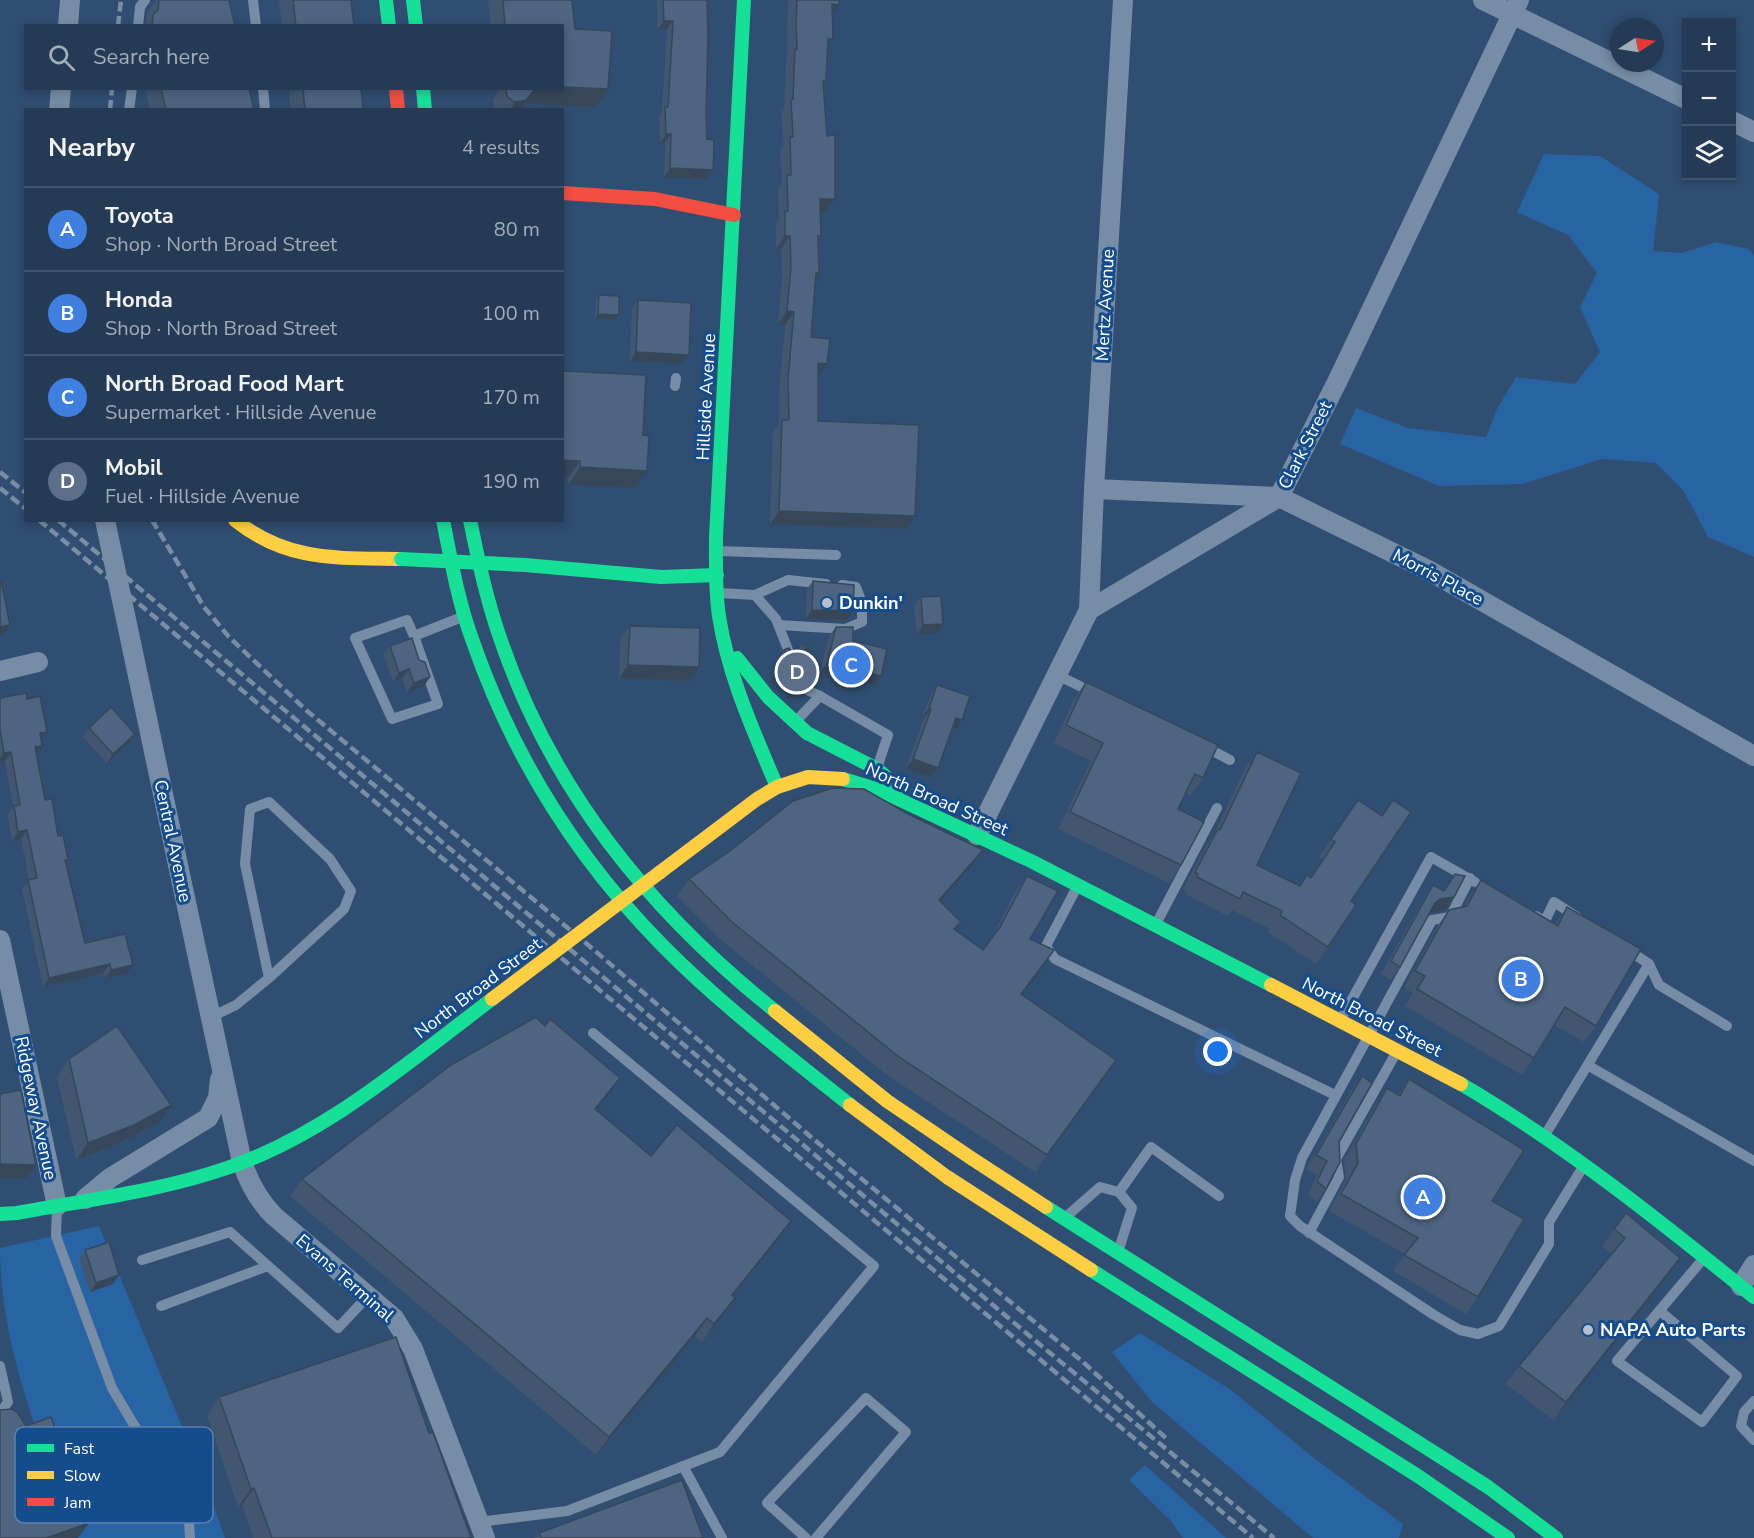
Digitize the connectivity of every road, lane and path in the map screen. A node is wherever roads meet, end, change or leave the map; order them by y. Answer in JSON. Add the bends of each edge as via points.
{"nodes":[{"id":1,"x":70,"y":0,"type":"edge"},
{"id":2,"x":145,"y":0,"type":"edge"},
{"id":3,"x":253,"y":0,"type":"edge"},
{"id":4,"x":386,"y":0,"type":"edge"},
{"id":5,"x":413,"y":0,"type":"edge"},
{"id":6,"x":744,"y":0,"type":"edge"},
{"id":7,"x":1123,"y":0,"type":"edge"},
{"id":8,"x":1483,"y":0,"type":"edge"},
{"id":9,"x":1516,"y":7,"type":"edge"},
{"id":10,"x":68,"y":24,"type":"edge"},
{"id":11,"x":138,"y":24,"type":"edge"},
{"id":12,"x":256,"y":24,"type":"edge"},
{"id":13,"x":389,"y":24,"type":"edge"},
{"id":14,"x":416,"y":24,"type":"edge"},
{"id":15,"x":61,"y":90,"type":"edge"},
{"id":16,"x":132,"y":90,"type":"edge"},
{"id":17,"x":263,"y":90,"type":"edge"},
{"id":18,"x":396,"y":90,"type":"edge"},
{"id":19,"x":423,"y":90,"type":"edge"},
{"id":20,"x":1682,"y":97,"type":"edge"},
{"id":21,"x":59,"y":108,"type":"edge"},
{"id":22,"x":129,"y":108,"type":"edge"},
{"id":23,"x":265,"y":108,"type":"edge"},
{"id":24,"x":398,"y":108,"type":"edge"},
{"id":25,"x":425,"y":108,"type":"edge"},
{"id":26,"x":1736,"y":123,"type":"edge"},
{"id":27,"x":1754,"y":132,"type":"edge"},
{"id":28,"x":564,"y":193,"type":"edge"},
{"id":29,"x":734,"y":215,"type":"junction"},
{"id":30,"x":1094,"y":489,"type":"junction"},
{"id":31,"x":1279,"y":497,"type":"junction"},
{"id":32,"x":105,"y":522,"type":"edge"},
{"id":33,"x":238,"y":522,"type":"edge"},
{"id":34,"x":443,"y":522,"type":"edge"},
{"id":35,"x":470,"y":522,"type":"edge"},
{"id":36,"x":716,"y":551,"type":"junction"},
{"id":37,"x":836,"y":555,"type":"dead end"},
{"id":38,"x":717,"y":575,"type":"junction"},
{"id":39,"x":717,"y":593,"type":"junction"},
{"id":40,"x":755,"y":595,"type":"junction"},
{"id":41,"x":1089,"y":610,"type":"junction"},
{"id":42,"x":465,"y":616,"type":"junction"},
{"id":43,"x":779,"y":625,"type":"junction"},
{"id":44,"x":414,"y":636,"type":"junction"},
{"id":45,"x":724,"y":638,"type":"junction"},
{"id":46,"x":38,"y":662,"type":"dead end"},
{"id":47,"x":0,"y":671,"type":"edge"},
{"id":48,"x":1057,"y":675,"type":"junction"},
{"id":49,"x":820,"y":696,"type":"junction"},
{"id":50,"x":1107,"y":700,"type":"edge"},
{"id":51,"x":795,"y":722,"type":"junction"},
{"id":52,"x":1189,"y":740,"type":"edge"},
{"id":53,"x":1754,"y":756,"type":"edge"},
{"id":54,"x":1230,"y":759,"type":"dead end"},
{"id":55,"x":877,"y":769,"type":"junction"},
{"id":56,"x":777,"y":787,"type":"junction"},
{"id":57,"x":1217,"y":808,"type":"dead end"},
{"id":58,"x":924,"y":810,"type":"junction"},
{"id":59,"x":977,"y":835,"type":"junction"},
{"id":60,"x":1470,"y":878,"type":"junction"},
{"id":61,"x":1078,"y":885,"type":"junction"},
{"id":62,"x":1484,"y":886,"type":"edge"},
{"id":63,"x":1524,"y":910,"type":"edge"},
{"id":64,"x":1582,"y":921,"type":"edge"},
{"id":65,"x":1156,"y":924,"type":"junction"},
{"id":66,"x":1611,"y":939,"type":"edge"},
{"id":67,"x":0,"y":940,"type":"edge"},
{"id":68,"x":1649,"y":964,"type":"junction"},
{"id":69,"x":269,"y":978,"type":"junction"},
{"id":70,"x":211,"y":1017,"type":"junction"},
{"id":71,"x":1340,"y":1022,"type":"junction"},
{"id":72,"x":1727,"y":1026,"type":"dead end"},
{"id":73,"x":593,"y":1033,"type":"dead end"},
{"id":74,"x":1368,"y":1035,"type":"junction"},
{"id":75,"x":1397,"y":1050,"type":"junction"},
{"id":76,"x":1589,"y":1066,"type":"junction"},
{"id":77,"x":221,"y":1067,"type":"junction"},
{"id":78,"x":1335,"y":1095,"type":"junction"},
{"id":79,"x":1544,"y":1137,"type":"junction"},
{"id":80,"x":1754,"y":1161,"type":"edge"},
{"id":81,"x":242,"y":1162,"type":"junction"},
{"id":82,"x":1585,"y":1165,"type":"junction"},
{"id":83,"x":1119,"y":1192,"type":"junction"},
{"id":84,"x":1219,"y":1196,"type":"dead end"},
{"id":85,"x":81,"y":1201,"type":"junction"},
{"id":86,"x":57,"y":1206,"type":"junction"},
{"id":87,"x":0,"y":1214,"type":"edge"},
{"id":88,"x":1064,"y":1218,"type":"junction"},
{"id":89,"x":1309,"y":1233,"type":"junction"},
{"id":90,"x":1118,"y":1252,"type":"junction"},
{"id":91,"x":1705,"y":1256,"type":"junction"},
{"id":92,"x":142,"y":1260,"type":"dead end"},
{"id":93,"x":1754,"y":1265,"type":"edge"},
{"id":94,"x":268,"y":1266,"type":"junction"},
{"id":95,"x":1747,"y":1291,"type":"edge"},
{"id":96,"x":368,"y":1296,"type":"junction"},
{"id":97,"x":161,"y":1306,"type":"dead end"},
{"id":98,"x":1660,"y":1311,"type":"junction"},
{"id":99,"x":0,"y":1366,"type":"edge"},
{"id":100,"x":1754,"y":1401,"type":"edge"},
{"id":101,"x":0,"y":1413,"type":"edge"},
{"id":102,"x":135,"y":1427,"type":"edge"},
{"id":103,"x":1754,"y":1440,"type":"edge"},
{"id":104,"x":683,"y":1466,"type":"junction"},
{"id":105,"x":189,"y":1523,"type":"edge"},
{"id":106,"x":482,"y":1530,"type":"edge"},
{"id":107,"x":190,"y":1538,"type":"edge"},
{"id":108,"x":722,"y":1538,"type":"edge"},
{"id":109,"x":806,"y":1538,"type":"edge"},
{"id":110,"x":816,"y":1538,"type":"edge"},
{"id":111,"x":1508,"y":1538,"type":"edge"},
{"id":112,"x":1556,"y":1538,"type":"edge"}],
"edges":[{"from":1,"to":10,"type":"street"},
{"from":2,"to":11,"type":"lane"},
{"from":3,"to":12,"type":"lane"},
{"from":4,"to":13,"type":"main road"},
{"from":5,"to":14,"type":"main road"},
{"from":6,"to":29,"type":"main road","name":"Hillside Avenue"},
{"from":7,"to":30,"type":"street","name":"Mertz Avenue"},
{"from":8,"to":9,"type":"street"},
{"from":9,"to":20,"type":"street"},
{"from":9,"to":31,"type":"street","name":"Clark Street"},
{"from":15,"to":21,"type":"street"},
{"from":16,"to":22,"type":"lane"},
{"from":17,"to":23,"type":"lane"},
{"from":18,"to":24,"type":"main road"},
{"from":19,"to":25,"type":"main road"},
{"from":26,"to":27,"type":"street"},
{"from":28,"to":29,"type":"main road","via":[[655,199]]},
{"from":29,"to":36,"type":"main road","name":"Hillside Avenue"},
{"from":30,"to":31,"type":"street","name":"Morris Place"},
{"from":30,"to":41,"type":"street","name":"Mertz Avenue"},
{"from":31,"to":41,"type":"street","name":"Clark Street"},
{"from":31,"to":53,"type":"street","name":"Morris Place","via":[[1428,570]]},
{"from":32,"to":70,"type":"street","name":"Central Avenue","bridge":true},
{"from":33,"to":38,"type":"main road","bridge":true,"via":[[258,538],[286,551],[316,555],[525,565],[662,577]]},
{"from":34,"to":42,"type":"main road"},
{"from":35,"to":88,"type":"main road","via":[[491,612],[531,716],[584,811],[645,889],[709,955],[844,1068],[950,1144]]},
{"from":36,"to":37,"type":"lane"},
{"from":36,"to":38,"type":"main road","name":"Hillside Avenue"},
{"from":38,"to":39,"type":"main road","name":"Hillside Avenue"},
{"from":39,"to":40,"type":"lane"},
{"from":39,"to":45,"type":"main road","name":"Hillside Avenue"},
{"from":40,"to":43,"type":"lane"},
{"from":40,"to":43,"type":"lane","via":[[788,580],[855,587],[862,603],[862,622],[845,628]]},
{"from":41,"to":48,"type":"street"},
{"from":42,"to":44,"type":"lane"},
{"from":42,"to":111,"type":"main road","via":[[498,708],[558,817],[637,918],[715,994],[861,1113],[947,1177],[1425,1481]]},
{"from":43,"to":49,"type":"lane","via":[[807,690]]},
{"from":44,"to":44,"type":"lane","via":[[438,704],[392,719],[355,638],[407,620]]},
{"from":45,"to":51,"type":"main road","via":[[757,685]]},
{"from":45,"to":56,"type":"main road","name":"Hillside Avenue"},
{"from":46,"to":47,"type":"street"},
{"from":48,"to":50,"type":"lane"},
{"from":48,"to":59,"type":"street"},
{"from":49,"to":51,"type":"lane"},
{"from":49,"to":55,"type":"lane","via":[[888,735]]},
{"from":51,"to":55,"type":"main road","via":[[819,741]]},
{"from":52,"to":54,"type":"lane"},
{"from":55,"to":58,"type":"main road"},
{"from":56,"to":58,"type":"main road","name":"North Broad Street","via":[[808,777],[840,778]]},
{"from":56,"to":81,"type":"main road","name":"North Broad Street","bridge":true,"via":[[355,1102]]},
{"from":57,"to":65,"type":"lane"},
{"from":58,"to":59,"type":"main road","name":"North Broad Street"},
{"from":59,"to":61,"type":"main road","name":"North Broad Street"},
{"from":60,"to":62,"type":"lane"},
{"from":60,"to":71,"type":"lane","via":[[1431,857]]},
{"from":60,"to":74,"type":"lane","via":[[1450,917],[1432,920]]},
{"from":61,"to":65,"type":"main road","name":"North Broad Street"},
{"from":61,"to":78,"type":"lane","via":[[1046,946],[1055,959]]},
{"from":63,"to":64,"type":"lane","via":[[1545,921],[1554,902]]},
{"from":65,"to":71,"type":"main road","name":"North Broad Street"},
{"from":66,"to":68,"type":"lane"},
{"from":67,"to":86,"type":"street","name":"Ridgeway Avenue"},
{"from":68,"to":72,"type":"lane","via":[[1659,985]]},
{"from":68,"to":76,"type":"lane"},
{"from":69,"to":69,"type":"lane","via":[[344,909],[351,891],[330,859],[269,802],[250,809],[245,864]]},
{"from":69,"to":70,"type":"lane","via":[[237,1005]]},
{"from":70,"to":77,"type":"street","name":"Central Avenue"},
{"from":71,"to":74,"type":"main road","name":"North Broad Street"},
{"from":73,"to":104,"type":"lane","via":[[874,1266],[720,1452]]},
{"from":74,"to":75,"type":"main road","name":"North Broad Street"},
{"from":74,"to":78,"type":"lane"},
{"from":75,"to":79,"type":"main road","name":"North Broad Street","via":[[1486,1099]]},
{"from":75,"to":89,"type":"lane","via":[[1336,1159],[1339,1177]]},
{"from":76,"to":79,"type":"lane"},
{"from":76,"to":80,"type":"lane"},
{"from":77,"to":81,"type":"street","name":"Central Avenue"},
{"from":77,"to":85,"type":"street","via":[[218,1098],[208,1118],[110,1178]]},
{"from":78,"to":89,"type":"lane","via":[[1295,1179],[1290,1216]]},
{"from":79,"to":82,"type":"main road","name":"North Broad Street"},
{"from":81,"to":85,"type":"main road","name":"North Broad Street","via":[[165,1185]]},
{"from":81,"to":96,"type":"street","name":"Evans Terminal","via":[[265,1207]]},
{"from":82,"to":89,"type":"lane","via":[[1549,1222],[1549,1244],[1499,1326],[1478,1334],[1434,1315]]},
{"from":82,"to":91,"type":"main road","name":"North Broad Street"},
{"from":83,"to":84,"type":"lane","via":[[1151,1147]]},
{"from":83,"to":88,"type":"lane","via":[[1100,1187]]},
{"from":83,"to":90,"type":"lane","via":[[1132,1208]]},
{"from":85,"to":86,"type":"main road","name":"North Broad Street"},
{"from":86,"to":87,"type":"main road","name":"North Broad Street"},
{"from":86,"to":102,"type":"lane","via":[[56,1236],[112,1388]]},
{"from":88,"to":90,"type":"main road"},
{"from":90,"to":112,"type":"main road","via":[[1479,1481]]},
{"from":91,"to":95,"type":"main road","name":"North Broad Street"},
{"from":91,"to":98,"type":"lane"},
{"from":92,"to":94,"type":"lane","via":[[230,1232]]},
{"from":93,"to":95,"type":"street"},
{"from":94,"to":96,"type":"lane","via":[[338,1328]]},
{"from":94,"to":97,"type":"lane"},
{"from":96,"to":106,"type":"street","name":"Evans Terminal","via":[[394,1318],[411,1343]]},
{"from":98,"to":98,"type":"lane","via":[[1617,1361],[1702,1422],[1737,1376]]},
{"from":99,"to":101,"type":"lane","via":[[8,1402]]},
{"from":100,"to":103,"type":"lane","via":[[1744,1412],[1741,1426]]},
{"from":104,"to":106,"type":"lane","via":[[567,1511]]},
{"from":104,"to":108,"type":"lane"},
{"from":105,"to":107,"type":"lane"},
{"from":109,"to":110,"type":"lane","via":[[767,1503],[866,1398],[906,1432]]}]}
